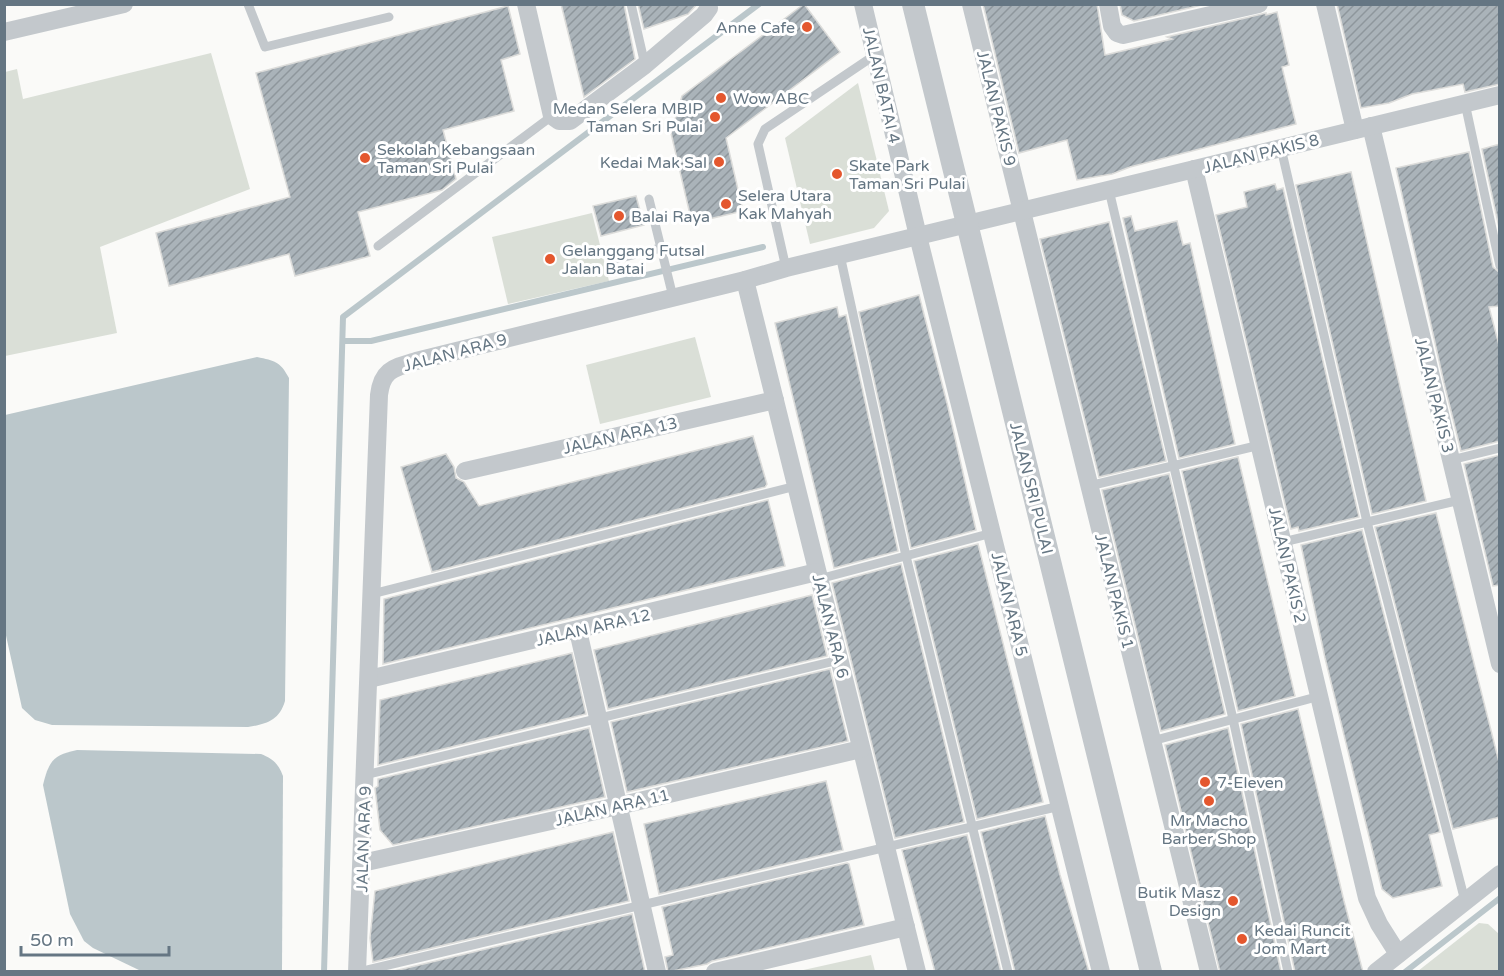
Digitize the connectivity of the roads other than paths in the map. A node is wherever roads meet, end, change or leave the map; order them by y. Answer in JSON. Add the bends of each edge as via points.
{"nodes":[{"id":1,"x":124,"y":4,"type":"edge"},
{"id":2,"x":248,"y":4,"type":"edge"},
{"id":3,"x":526,"y":4,"type":"edge"},
{"id":4,"x":631,"y":4,"type":"edge"},
{"id":5,"x":863,"y":4,"type":"edge"},
{"id":6,"x":914,"y":4,"type":"edge"},
{"id":7,"x":971,"y":4,"type":"edge"},
{"id":8,"x":1108,"y":4,"type":"edge"},
{"id":9,"x":1259,"y":4,"type":"edge"},
{"id":10,"x":1324,"y":4,"type":"edge"},
{"id":11,"x":708,"y":6,"type":"edge"},
{"id":12,"x":389,"y":16,"type":"dead end"},
{"id":13,"x":4,"y":32,"type":"edge"},
{"id":14,"x":875,"y":55,"type":"junction"},
{"id":15,"x":645,"y":65,"type":"junction"},
{"id":16,"x":1500,"y":95,"type":"edge"},
{"id":17,"x":1465,"y":104,"type":"junction"},
{"id":18,"x":550,"y":110,"type":"junction"},
{"id":19,"x":1363,"y":128,"type":"junction"},
{"id":20,"x":1281,"y":148,"type":"junction"},
{"id":21,"x":1194,"y":169,"type":"junction"},
{"id":22,"x":1109,"y":190,"type":"junction"},
{"id":23,"x":649,"y":199,"type":"dead end"},
{"id":24,"x":1022,"y":211,"type":"junction"},
{"id":25,"x":967,"y":224,"type":"junction"},
{"id":26,"x":918,"y":236,"type":"junction"},
{"id":27,"x":378,"y":246,"type":"dead end"},
{"id":28,"x":661,"y":248,"type":"junction"},
{"id":29,"x":840,"y":255,"type":"junction"},
{"id":30,"x":611,"y":260,"type":"dead end"},
{"id":31,"x":1500,"y":266,"type":"edge"},
{"id":32,"x":786,"y":268,"type":"junction"},
{"id":33,"x":745,"y":280,"type":"junction"},
{"id":34,"x":672,"y":297,"type":"junction"},
{"id":35,"x":775,"y":400,"type":"junction"},
{"id":36,"x":1260,"y":446,"type":"junction"},
{"id":37,"x":1500,"y":448,"type":"edge"},
{"id":38,"x":1451,"y":460,"type":"junction"},
{"id":39,"x":1175,"y":465,"type":"junction"},
{"id":40,"x":465,"y":471,"type":"dead end"},
{"id":41,"x":796,"y":486,"type":"junction"},
{"id":42,"x":1089,"y":486,"type":"junction"},
{"id":43,"x":1460,"y":500,"type":"junction"},
{"id":44,"x":1367,"y":522,"type":"junction"},
{"id":45,"x":992,"y":533,"type":"junction"},
{"id":46,"x":1283,"y":542,"type":"junction"},
{"id":47,"x":906,"y":556,"type":"junction"},
{"id":48,"x":818,"y":575,"type":"junction"},
{"id":49,"x":372,"y":594,"type":"junction"},
{"id":50,"x":578,"y":631,"type":"junction"},
{"id":51,"x":839,"y":660,"type":"junction"},
{"id":52,"x":1500,"y":664,"type":"edge"},
{"id":53,"x":369,"y":679,"type":"junction"},
{"id":54,"x":1320,"y":696,"type":"junction"},
{"id":55,"x":598,"y":719,"type":"junction"},
{"id":56,"x":1233,"y":719,"type":"junction"},
{"id":57,"x":1152,"y":741,"type":"junction"},
{"id":58,"x":861,"y":749,"type":"junction"},
{"id":59,"x":365,"y":775,"type":"junction"},
{"id":60,"x":618,"y":806,"type":"junction"},
{"id":61,"x":1060,"y":806,"type":"junction"},
{"id":62,"x":973,"y":826,"type":"junction"},
{"id":63,"x":886,"y":847,"type":"junction"},
{"id":64,"x":362,"y":863,"type":"junction"},
{"id":65,"x":1500,"y":874,"type":"edge"},
{"id":66,"x":1465,"y":901,"type":"junction"},
{"id":67,"x":641,"y":903,"type":"junction"},
{"id":68,"x":906,"y":927,"type":"junction"},
{"id":69,"x":1398,"y":954,"type":"junction"},
{"id":70,"x":358,"y":972,"type":"edge"},
{"id":71,"x":657,"y":972,"type":"edge"},
{"id":72,"x":715,"y":972,"type":"edge"},
{"id":73,"x":917,"y":972,"type":"edge"},
{"id":74,"x":1008,"y":972,"type":"edge"},
{"id":75,"x":1101,"y":972,"type":"edge"},
{"id":76,"x":1151,"y":972,"type":"edge"},
{"id":77,"x":1209,"y":972,"type":"edge"},
{"id":78,"x":1288,"y":972,"type":"edge"},
{"id":79,"x":1376,"y":972,"type":"edge"}],
"edges":[{"from":1,"to":13,"type":"street"},
{"from":2,"to":12,"type":"lane","via":[[265,47]]},
{"from":3,"to":18,"type":"street"},
{"from":4,"to":15,"type":"lane"},
{"from":5,"to":14,"type":"street","name":"JALAN BATAI 4"},
{"from":6,"to":25,"type":"street","name":"JALAN SRI PULAI"},
{"from":7,"to":24,"type":"street","name":"JALAN PAKIS 9"},
{"from":8,"to":9,"type":"street","via":[[1112,26],[1123,35]]},
{"from":10,"to":19,"type":"street","name":"JALAN PAKIS 3"},
{"from":11,"to":15,"type":"street","via":[[704,15]]},
{"from":14,"to":26,"type":"street","name":"JALAN BATAI 4"},
{"from":14,"to":32,"type":"lane","via":[[765,129],[758,144]]},
{"from":15,"to":18,"type":"street","via":[[570,121],[559,121]]},
{"from":16,"to":17,"type":"street","name":"JALAN PAKIS 8"},
{"from":17,"to":19,"type":"street","name":"JALAN PAKIS 8"},
{"from":17,"to":31,"type":"lane"},
{"from":18,"to":27,"type":"lane"},
{"from":19,"to":20,"type":"street","name":"JALAN PAKIS 8"},
{"from":19,"to":38,"type":"street","name":"JALAN PAKIS 3"},
{"from":20,"to":21,"type":"street","name":"JALAN PAKIS 8"},
{"from":20,"to":44,"type":"lane"},
{"from":21,"to":22,"type":"street","name":"JALAN PAKIS 8"},
{"from":21,"to":36,"type":"street","name":"JALAN PAKIS 2"},
{"from":22,"to":24,"type":"street","name":"JALAN PAKIS 8"},
{"from":22,"to":39,"type":"lane"},
{"from":23,"to":28,"type":"lane"},
{"from":24,"to":25,"type":"street","name":"JALAN PAKIS 8"},
{"from":24,"to":42,"type":"street","name":"JALAN PAKIS 1"},
{"from":25,"to":26,"type":"street","name":"JALAN ARA 9"},
{"from":25,"to":76,"type":"street","name":"JALAN SRI PULAI"},
{"from":26,"to":29,"type":"street","name":"JALAN ARA 9"},
{"from":26,"to":45,"type":"street","name":"JALAN ARA 5"},
{"from":28,"to":30,"type":"lane"},
{"from":28,"to":34,"type":"lane"},
{"from":29,"to":32,"type":"street","name":"JALAN ARA 9"},
{"from":29,"to":47,"type":"lane"},
{"from":32,"to":33,"type":"street","name":"JALAN ARA 9"},
{"from":33,"to":34,"type":"street","name":"JALAN ARA 9"},
{"from":33,"to":35,"type":"street","name":"JALAN ARA 6"},
{"from":34,"to":49,"type":"street","name":"JALAN ARA 9","via":[[416,361],[386,374],[380,395]]},
{"from":35,"to":40,"type":"street","name":"JALAN ARA 13"},
{"from":35,"to":41,"type":"street","name":"JALAN ARA 6"},
{"from":36,"to":39,"type":"lane"},
{"from":36,"to":46,"type":"street","name":"JALAN PAKIS 2"},
{"from":37,"to":38,"type":"lane"},
{"from":38,"to":43,"type":"street","name":"JALAN PAKIS 3"},
{"from":39,"to":42,"type":"lane"},
{"from":39,"to":56,"type":"lane"},
{"from":41,"to":48,"type":"street","name":"JALAN ARA 6"},
{"from":41,"to":49,"type":"lane"},
{"from":42,"to":57,"type":"street","name":"JALAN PAKIS 1"},
{"from":43,"to":44,"type":"lane"},
{"from":43,"to":52,"type":"street","name":"JALAN PAKIS 3"},
{"from":44,"to":46,"type":"lane"},
{"from":44,"to":66,"type":"lane"},
{"from":45,"to":47,"type":"lane"},
{"from":45,"to":61,"type":"street","name":"JALAN ARA 5"},
{"from":46,"to":54,"type":"street","name":"JALAN PAKIS 2"},
{"from":47,"to":48,"type":"lane"},
{"from":47,"to":62,"type":"lane"},
{"from":48,"to":50,"type":"street","name":"JALAN ARA 12"},
{"from":48,"to":51,"type":"street","name":"JALAN ARA 6"},
{"from":49,"to":53,"type":"street","name":"JALAN ARA 9"},
{"from":50,"to":53,"type":"street","name":"JALAN ARA 12"},
{"from":50,"to":55,"type":"street"},
{"from":51,"to":55,"type":"lane"},
{"from":51,"to":58,"type":"street","name":"JALAN ARA 6"},
{"from":53,"to":59,"type":"street","name":"JALAN ARA 9"},
{"from":54,"to":56,"type":"lane"},
{"from":54,"to":69,"type":"street","name":"JALAN PAKIS 2","via":[[1367,898]]},
{"from":55,"to":59,"type":"lane"},
{"from":55,"to":60,"type":"street"},
{"from":56,"to":57,"type":"lane"},
{"from":56,"to":78,"type":"lane"},
{"from":57,"to":77,"type":"street","name":"JALAN PAKIS 1"},
{"from":58,"to":60,"type":"street","name":"JALAN ARA 11"},
{"from":58,"to":63,"type":"street","name":"JALAN ARA 6"},
{"from":59,"to":64,"type":"street","name":"JALAN ARA 9"},
{"from":60,"to":64,"type":"street","name":"JALAN ARA 11"},
{"from":60,"to":67,"type":"street"},
{"from":61,"to":62,"type":"lane"},
{"from":61,"to":75,"type":"street","name":"JALAN ARA 5"},
{"from":62,"to":63,"type":"lane"},
{"from":62,"to":74,"type":"lane"},
{"from":63,"to":67,"type":"lane"},
{"from":63,"to":68,"type":"street","name":"JALAN ARA 6"},
{"from":64,"to":70,"type":"street","name":"JALAN ARA 9"},
{"from":65,"to":66,"type":"street"},
{"from":66,"to":69,"type":"street"},
{"from":67,"to":70,"type":"lane"},
{"from":67,"to":71,"type":"street"},
{"from":68,"to":72,"type":"street"},
{"from":68,"to":73,"type":"street","name":"JALAN ARA 6"},
{"from":69,"to":79,"type":"street"}]}
